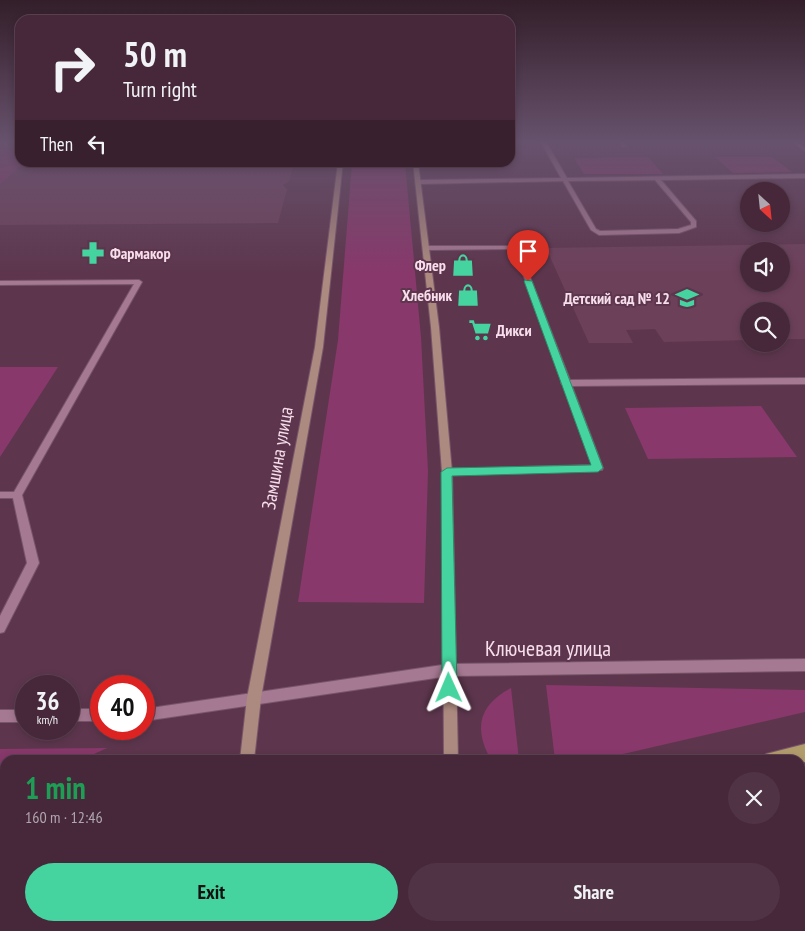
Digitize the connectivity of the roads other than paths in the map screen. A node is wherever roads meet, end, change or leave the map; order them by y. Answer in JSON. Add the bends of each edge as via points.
{"nodes":[{"id":1,"x":338,"y":185,"type":"edge"},
{"id":2,"x":418,"y":185,"type":"edge"},
{"id":3,"x":569,"y":185,"type":"edge"},
{"id":4,"x":663,"y":185,"type":"edge"},
{"id":5,"x":426,"y":248,"type":"junction"},
{"id":6,"x":0,"y":283,"type":"edge"},
{"id":7,"x":805,"y":381,"type":"edge"},
{"id":8,"x":565,"y":383,"type":"junction"},
{"id":9,"x":447,"y":472,"type":"junction"},
{"id":10,"x":17,"y":495,"type":"junction"},
{"id":11,"x":0,"y":496,"type":"edge"},
{"id":12,"x":0,"y":628,"type":"edge"},
{"id":13,"x":805,"y":665,"type":"edge"},
{"id":14,"x":449,"y":670,"type":"junction"},
{"id":15,"x":254,"y":698,"type":"junction"},
{"id":16,"x":155,"y":712,"type":"edge"},
{"id":17,"x":0,"y":716,"type":"edge"},
{"id":18,"x":15,"y":716,"type":"edge"},
{"id":19,"x":248,"y":755,"type":"edge"},
{"id":20,"x":451,"y":755,"type":"edge"}],
"edges":[{"from":1,"to":15,"type":"street","name":"Замшина улица","via":[[319,347]]},
{"from":2,"to":5,"type":"street"},
{"from":3,"to":4,"type":"street","via":[[594,230],[599,233],[679,231],[694,226]]},
{"from":5,"to":8,"type":"street","via":[[516,247]]},
{"from":5,"to":9,"type":"street"},
{"from":6,"to":10,"type":"street","via":[[139,282]]},
{"from":7,"to":8,"type":"street"},
{"from":8,"to":9,"type":"street","via":[[598,468]]},
{"from":9,"to":14,"type":"street"},
{"from":10,"to":11,"type":"street"},
{"from":10,"to":12,"type":"street","via":[[33,563]]},
{"from":13,"to":14,"type":"street","name":"Ключевая улица"},
{"from":14,"to":15,"type":"street","name":"Ключевая улица"},
{"from":14,"to":20,"type":"street"},
{"from":15,"to":16,"type":"street","name":"Ключевая улица"},
{"from":15,"to":19,"type":"street","name":"Замшина улица"},
{"from":17,"to":18,"type":"street"}]}
